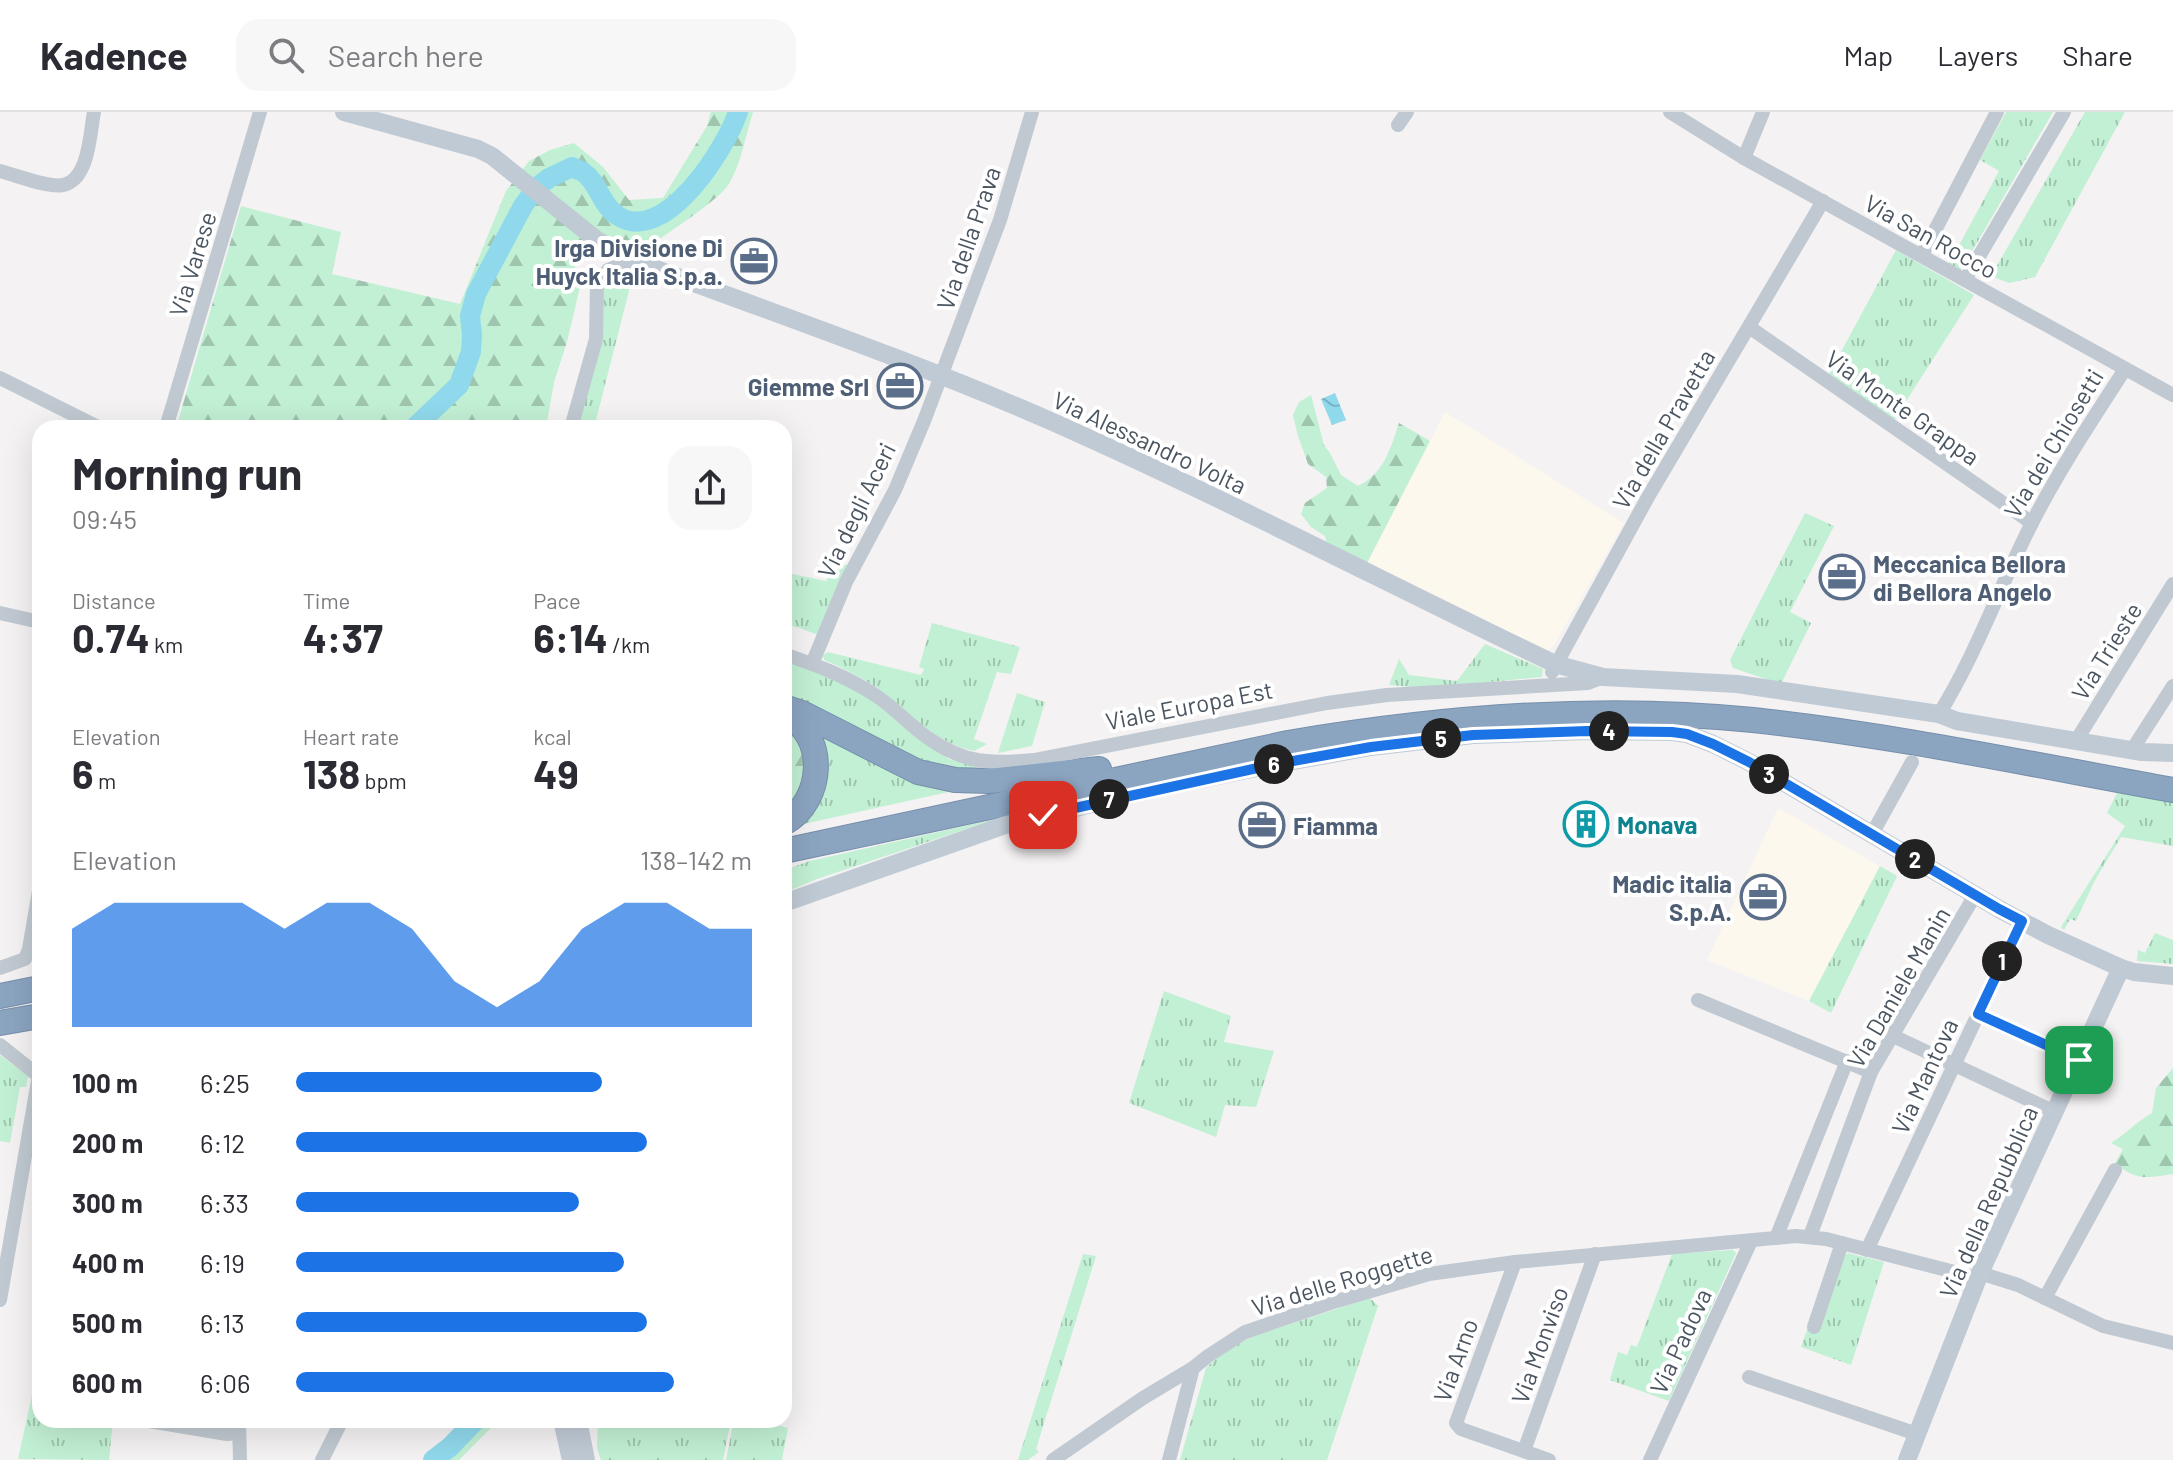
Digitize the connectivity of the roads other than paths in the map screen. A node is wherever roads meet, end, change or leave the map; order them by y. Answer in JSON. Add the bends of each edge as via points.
{"nodes":[{"id":1,"x":94,"y":112,"type":"edge"},
{"id":2,"x":260,"y":112,"type":"edge"},
{"id":3,"x":347,"y":112,"type":"edge"},
{"id":4,"x":1032,"y":112,"type":"edge"},
{"id":5,"x":1670,"y":112,"type":"edge"},
{"id":6,"x":1763,"y":112,"type":"edge"},
{"id":7,"x":1997,"y":112,"type":"edge"},
{"id":8,"x":2064,"y":112,"type":"edge"},
{"id":9,"x":1744,"y":158,"type":"junction"},
{"id":10,"x":0,"y":171,"type":"edge"},
{"id":11,"x":1823,"y":201,"type":"junction"},
{"id":12,"x":1922,"y":255,"type":"junction"},
{"id":13,"x":632,"y":260,"type":"junction"},
{"id":14,"x":1965,"y":280,"type":"junction"},
{"id":15,"x":1749,"y":327,"type":"junction"},
{"id":16,"x":2125,"y":369,"type":"junction"},
{"id":17,"x":942,"y":377,"type":"junction"},
{"id":18,"x":0,"y":378,"type":"edge"},
{"id":19,"x":2173,"y":395,"type":"edge"},
{"id":20,"x":84,"y":420,"type":"edge"},
{"id":21,"x":168,"y":420,"type":"edge"},
{"id":22,"x":573,"y":420,"type":"edge"},
{"id":23,"x":2032,"y":523,"type":"junction"},
{"id":24,"x":2173,"y":584,"type":"edge"},
{"id":25,"x":0,"y":613,"type":"edge"},
{"id":26,"x":32,"y":620,"type":"edge"},
{"id":27,"x":792,"y":657,"type":"edge"},
{"id":28,"x":812,"y":664,"type":"junction"},
{"id":29,"x":1555,"y":664,"type":"junction"},
{"id":30,"x":1603,"y":677,"type":"junction"},
{"id":31,"x":1548,"y":684,"type":"junction"},
{"id":32,"x":2173,"y":686,"type":"edge"},
{"id":33,"x":792,"y":710,"type":"edge"},
{"id":34,"x":1939,"y":714,"type":"junction"},
{"id":35,"x":792,"y":718,"type":"edge"},
{"id":36,"x":2076,"y":741,"type":"junction"},
{"id":37,"x":2132,"y":750,"type":"junction"},
{"id":38,"x":2173,"y":753,"type":"edge"},
{"id":39,"x":1912,"y":762,"type":"dead end"},
{"id":40,"x":1099,"y":769,"type":"junction"},
{"id":41,"x":2173,"y":775,"type":"edge"},
{"id":42,"x":2173,"y":790,"type":"edge"},
{"id":43,"x":792,"y":819,"type":"edge"},
{"id":44,"x":900,"y":827,"type":"junction"},
{"id":45,"x":792,"y":833,"type":"edge"},
{"id":46,"x":1872,"y":834,"type":"junction"},
{"id":47,"x":792,"y":849,"type":"edge"},
{"id":48,"x":792,"y":860,"type":"edge"},
{"id":49,"x":1975,"y":895,"type":"junction"},
{"id":50,"x":792,"y":900,"type":"edge"},
{"id":51,"x":2022,"y":921,"type":"junction"},
{"id":52,"x":32,"y":932,"type":"edge"},
{"id":53,"x":0,"y":968,"type":"edge"},
{"id":54,"x":2121,"y":968,"type":"junction"},
{"id":55,"x":2171,"y":976,"type":"edge"},
{"id":56,"x":32,"y":978,"type":"edge"},
{"id":57,"x":0,"y":984,"type":"edge"},
{"id":58,"x":32,"y":990,"type":"edge"},
{"id":59,"x":0,"y":996,"type":"edge"},
{"id":60,"x":1698,"y":1000,"type":"dead end"},
{"id":61,"x":32,"y":1004,"type":"edge"},
{"id":62,"x":0,"y":1010,"type":"edge"},
{"id":63,"x":1978,"y":1014,"type":"junction"},
{"id":64,"x":32,"y":1017,"type":"edge"},
{"id":65,"x":0,"y":1023,"type":"edge"},
{"id":66,"x":1893,"y":1036,"type":"junction"},
{"id":67,"x":0,"y":1045,"type":"edge"},
{"id":68,"x":2079,"y":1060,"type":"junction"},
{"id":69,"x":1847,"y":1061,"type":"junction"},
{"id":70,"x":1954,"y":1066,"type":"junction"},
{"id":71,"x":32,"y":1070,"type":"edge"},
{"id":72,"x":1871,"y":1072,"type":"junction"},
{"id":73,"x":32,"y":1105,"type":"edge"},
{"id":74,"x":2055,"y":1112,"type":"junction"},
{"id":75,"x":2115,"y":1170,"type":"dead end"},
{"id":76,"x":8,"y":1204,"type":"edge"},
{"id":77,"x":1810,"y":1236,"type":"junction"},
{"id":78,"x":1776,"y":1238,"type":"junction"},
{"id":79,"x":1751,"y":1241,"type":"junction"},
{"id":80,"x":1842,"y":1243,"type":"junction"},
{"id":81,"x":1867,"y":1250,"type":"junction"},
{"id":82,"x":1595,"y":1254,"type":"junction"},
{"id":83,"x":1515,"y":1262,"type":"junction"},
{"id":84,"x":1979,"y":1276,"type":"junction"},
{"id":85,"x":2045,"y":1298,"type":"junction"},
{"id":86,"x":0,"y":1300,"type":"edge"},
{"id":87,"x":1814,"y":1327,"type":"dead end"},
{"id":88,"x":2173,"y":1343,"type":"edge"},
{"id":89,"x":1193,"y":1368,"type":"junction"},
{"id":90,"x":1749,"y":1377,"type":"dead end"},
{"id":91,"x":191,"y":1428,"type":"edge"},
{"id":92,"x":236,"y":1428,"type":"edge"},
{"id":93,"x":239,"y":1428,"type":"edge"},
{"id":94,"x":338,"y":1428,"type":"edge"},
{"id":95,"x":564,"y":1428,"type":"edge"},
{"id":96,"x":580,"y":1428,"type":"edge"},
{"id":97,"x":1917,"y":1434,"type":"junction"},
{"id":98,"x":1524,"y":1451,"type":"junction"},
{"id":99,"x":240,"y":1460,"type":"edge"},
{"id":100,"x":322,"y":1460,"type":"edge"},
{"id":101,"x":571,"y":1460,"type":"edge"},
{"id":102,"x":586,"y":1460,"type":"edge"},
{"id":103,"x":1053,"y":1460,"type":"edge"},
{"id":104,"x":1169,"y":1460,"type":"edge"},
{"id":105,"x":1549,"y":1460,"type":"edge"},
{"id":106,"x":1650,"y":1460,"type":"edge"},
{"id":107,"x":1907,"y":1460,"type":"edge"}],
"edges":[{"from":1,"to":10,"type":"street","via":[[86,157],[75,180],[51,185]]},
{"from":2,"to":21,"type":"street","name":"Via Varese"},
{"from":3,"to":13,"type":"street","name":"Via Alessandro Volta","via":[[492,156],[597,240]]},
{"from":4,"to":17,"type":"street","name":"Via della Prava","via":[[1000,220]]},
{"from":5,"to":9,"type":"street","name":"Via San Rocco"},
{"from":6,"to":9,"type":"street"},
{"from":7,"to":12,"type":"street"},
{"from":8,"to":14,"type":"street"},
{"from":9,"to":11,"type":"street","name":"Via San Rocco"},
{"from":11,"to":12,"type":"street","name":"Via San Rocco"},
{"from":11,"to":15,"type":"street","name":"Via della Pravetta"},
{"from":12,"to":14,"type":"street","name":"Via San Rocco"},
{"from":13,"to":17,"type":"street","name":"Via Alessandro Volta"},
{"from":13,"to":22,"type":"street","via":[[608,270],[597,283],[596,339]]},
{"from":14,"to":16,"type":"street","name":"Via San Rocco"},
{"from":15,"to":23,"type":"street","name":"Via Monte Grappa"},
{"from":15,"to":29,"type":"street","name":"Via della Pravetta"},
{"from":16,"to":19,"type":"street","name":"Via San Rocco"},
{"from":16,"to":23,"type":"street","name":"Via dei Chiosetti"},
{"from":17,"to":28,"type":"street","name":"Via degli Aceri"},
{"from":17,"to":29,"type":"street","name":"Via Alessandro Volta","via":[[1169,475]]},
{"from":18,"to":20,"type":"street"},
{"from":23,"to":34,"type":"street","name":"Via dei Chiosetti"},
{"from":24,"to":36,"type":"street","name":"Via Trieste"},
{"from":25,"to":26,"type":"street"},
{"from":27,"to":28,"type":"street","name":"Viale Europa Est"},
{"from":28,"to":31,"type":"street","name":"Viale Europa Est","via":[[877,696],[928,738],[964,758],[999,764],[1327,703]]},
{"from":29,"to":30,"type":"street","name":"Via Alessandro Volta"},
{"from":29,"to":31,"type":"street","name":"Via della Pravetta"},
{"from":30,"to":31,"type":"street","name":"Viale Europa Est","via":[[1588,683]]},
{"from":30,"to":34,"type":"street","name":"Via Alessandro Volta","via":[[1737,684]]},
{"from":32,"to":37,"type":"street"},
{"from":33,"to":40,"type":"highway","via":[[918,772],[955,780]]},
{"from":34,"to":36,"type":"street"},
{"from":35,"to":43,"type":"highway","via":[[806,731],[817,766],[814,785]]},
{"from":36,"to":37,"type":"street"},
{"from":37,"to":38,"type":"street"},
{"from":39,"to":46,"type":"street"},
{"from":40,"to":41,"type":"highway","via":[[1351,717],[1491,703],[1604,700],[1702,702],[1810,713]]},
{"from":40,"to":45,"type":"highway"},
{"from":42,"to":44,"type":"highway","via":[[1766,722],[1560,714],[1450,721],[1314,739]]},
{"from":44,"to":47,"type":"highway"},
{"from":44,"to":48,"type":"highway"},
{"from":46,"to":49,"type":"street"},
{"from":46,"to":50,"type":"street","via":[[1741,758],[1687,734],[1533,732],[1420,740],[1159,788],[1008,824]]},
{"from":49,"to":51,"type":"street"},
{"from":49,"to":66,"type":"street","name":"Via Daniele Manin"},
{"from":51,"to":54,"type":"street"},
{"from":51,"to":63,"type":"street","name":"Via Mantova"},
{"from":52,"to":53,"type":"street","via":[[25,959]]},
{"from":54,"to":55,"type":"street"},
{"from":54,"to":68,"type":"street","name":"Via della Repubblica"},
{"from":56,"to":57,"type":"highway"},
{"from":58,"to":59,"type":"highway"},
{"from":60,"to":69,"type":"street"},
{"from":61,"to":62,"type":"highway"},
{"from":63,"to":68,"type":"street"},
{"from":63,"to":70,"type":"street","name":"Via Mantova"},
{"from":64,"to":65,"type":"highway"},
{"from":66,"to":70,"type":"street"},
{"from":66,"to":72,"type":"street","name":"Via Daniele Manin"},
{"from":67,"to":71,"type":"street"},
{"from":68,"to":74,"type":"street","name":"Via della Repubblica"},
{"from":69,"to":72,"type":"street"},
{"from":69,"to":78,"type":"street"},
{"from":70,"to":74,"type":"street"},
{"from":70,"to":81,"type":"street","name":"Via Mantova"},
{"from":72,"to":77,"type":"street","name":"Via Daniele Manin"},
{"from":73,"to":76,"type":"street"},
{"from":74,"to":84,"type":"street","name":"Via della Repubblica"},
{"from":75,"to":85,"type":"street"},
{"from":76,"to":86,"type":"street"},
{"from":77,"to":78,"type":"street","name":"Via delle Roggette"},
{"from":77,"to":80,"type":"street","name":"Via delle Roggette"},
{"from":78,"to":79,"type":"street","name":"Via delle Roggette"},
{"from":79,"to":82,"type":"street","name":"Via delle Roggette"},
{"from":79,"to":106,"type":"street","name":"Via Padova"},
{"from":80,"to":81,"type":"street","name":"Via delle Roggette"},
{"from":80,"to":87,"type":"street"},
{"from":81,"to":84,"type":"street","name":"Via delle Roggette"},
{"from":82,"to":83,"type":"street","name":"Via delle Roggette"},
{"from":82,"to":98,"type":"street","name":"Via Monviso"},
{"from":83,"to":89,"type":"street","name":"Via delle Roggette","via":[[1429,1274],[1284,1318],[1245,1332]]},
{"from":83,"to":98,"type":"street","name":"Via Arno","via":[[1456,1423]]},
{"from":84,"to":85,"type":"street","name":"Via delle Roggette"},
{"from":84,"to":97,"type":"street","name":"Via della Repubblica"},
{"from":85,"to":88,"type":"street","name":"Via delle Roggette","via":[[2103,1326]]},
{"from":89,"to":103,"type":"street","name":"Via delle Roggette"},
{"from":89,"to":104,"type":"street"},
{"from":90,"to":97,"type":"street"},
{"from":91,"to":92,"type":"street","via":[[227,1434]]},
{"from":93,"to":99,"type":"street"},
{"from":94,"to":100,"type":"street"},
{"from":95,"to":101,"type":"street"},
{"from":96,"to":102,"type":"street"},
{"from":97,"to":107,"type":"street","name":"Via della Repubblica"},
{"from":98,"to":105,"type":"street","name":"Via Arno"}]}
